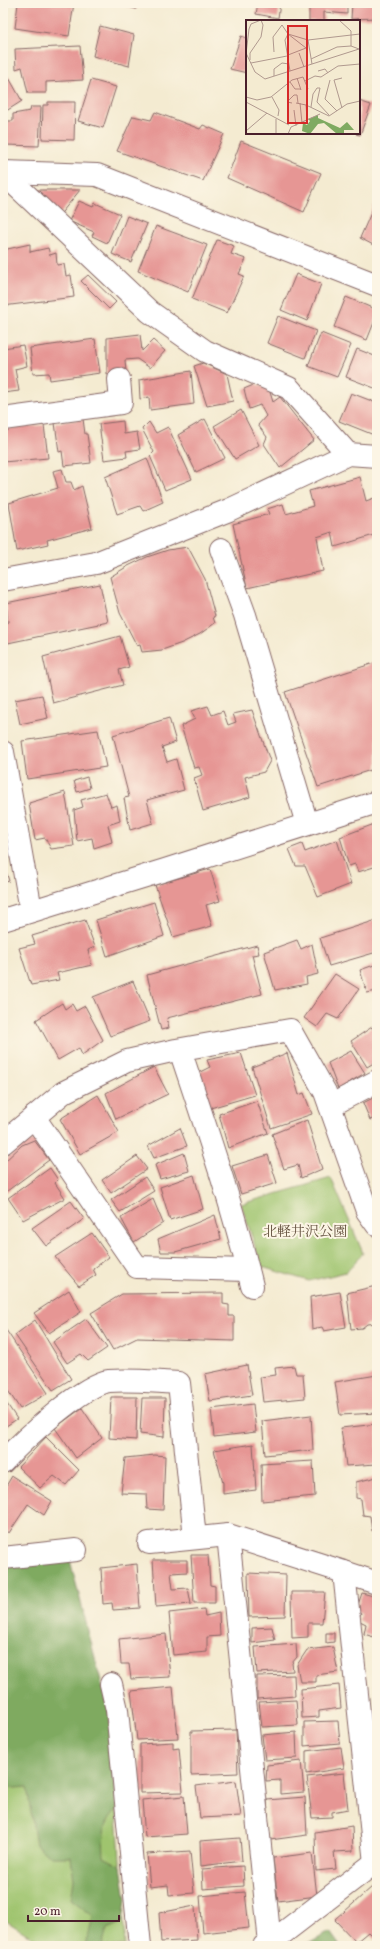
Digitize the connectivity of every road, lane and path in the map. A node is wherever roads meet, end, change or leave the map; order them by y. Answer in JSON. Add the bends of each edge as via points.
{"nodes":[{"id":1,"x":3,"y":173,"type":"edge"},
{"id":2,"x":377,"y":285,"type":"edge"},
{"id":3,"x":119,"y":380,"type":"dead end"},
{"id":4,"x":3,"y":419,"type":"edge"},
{"id":5,"x":348,"y":454,"type":"junction"},
{"id":6,"x":377,"y":456,"type":"edge"},
{"id":7,"x":221,"y":549,"type":"dead end"},
{"id":8,"x":3,"y":580,"type":"edge"},
{"id":9,"x":3,"y":757,"type":"edge"},
{"id":10,"x":377,"y":802,"type":"edge"},
{"id":11,"x":307,"y":824,"type":"junction"},
{"id":12,"x":31,"y":910,"type":"junction"},
{"id":13,"x":3,"y":920,"type":"edge"},
{"id":14,"x":180,"y":1050,"type":"junction"},
{"id":15,"x":377,"y":1081,"type":"edge"},
{"id":16,"x":330,"y":1106,"type":"junction"},
{"id":17,"x":34,"y":1117,"type":"junction"},
{"id":18,"x":3,"y":1143,"type":"edge"},
{"id":19,"x":377,"y":1225,"type":"edge"},
{"id":20,"x":3,"y":1462,"type":"edge"},
{"id":21,"x":228,"y":1535,"type":"junction"},
{"id":22,"x":195,"y":1538,"type":"junction"},
{"id":23,"x":149,"y":1543,"type":"dead end"},
{"id":24,"x":76,"y":1550,"type":"dead end"},
{"id":25,"x":3,"y":1558,"type":"edge"},
{"id":26,"x":344,"y":1572,"type":"junction"},
{"id":27,"x":377,"y":1583,"type":"edge"},
{"id":28,"x":111,"y":1684,"type":"dead end"},
{"id":29,"x":376,"y":1862,"type":"edge"},
{"id":30,"x":267,"y":1945,"type":"edge"},
{"id":31,"x":140,"y":1946,"type":"edge"}],
"edges":[{"from":1,"to":2,"type":"street","via":[[97,175]]},
{"from":1,"to":5,"type":"street","via":[[150,312],[205,351],[289,388]]},
{"from":3,"to":4,"type":"street","via":[[121,403]]},
{"from":5,"to":6,"type":"street"},
{"from":5,"to":8,"type":"street","via":[[229,510],[96,563]]},
{"from":7,"to":11,"type":"street","via":[[246,615]]},
{"from":9,"to":12,"type":"street"},
{"from":10,"to":11,"type":"street"},
{"from":11,"to":12,"type":"street"},
{"from":12,"to":13,"type":"street"},
{"from":14,"to":16,"type":"street","via":[[290,1030],[325,1092]]},
{"from":14,"to":17,"type":"street","via":[[127,1061],[64,1092]]},
{"from":14,"to":17,"type":"street","via":[[224,1184],[250,1278],[137,1267]]},
{"from":15,"to":16,"type":"street"},
{"from":16,"to":19,"type":"street","via":[[368,1211]]},
{"from":17,"to":18,"type":"street"},
{"from":20,"to":22,"type":"street","via":[[40,1424],[86,1391],[107,1381],[179,1383]]},
{"from":21,"to":22,"type":"street"},
{"from":21,"to":26,"type":"street"},
{"from":21,"to":30,"type":"street"},
{"from":22,"to":23,"type":"street"},
{"from":24,"to":25,"type":"street"},
{"from":26,"to":27,"type":"street"},
{"from":26,"to":29,"type":"street"},
{"from":28,"to":31,"type":"street","via":[[117,1710]]},
{"from":29,"to":30,"type":"street"}]}
